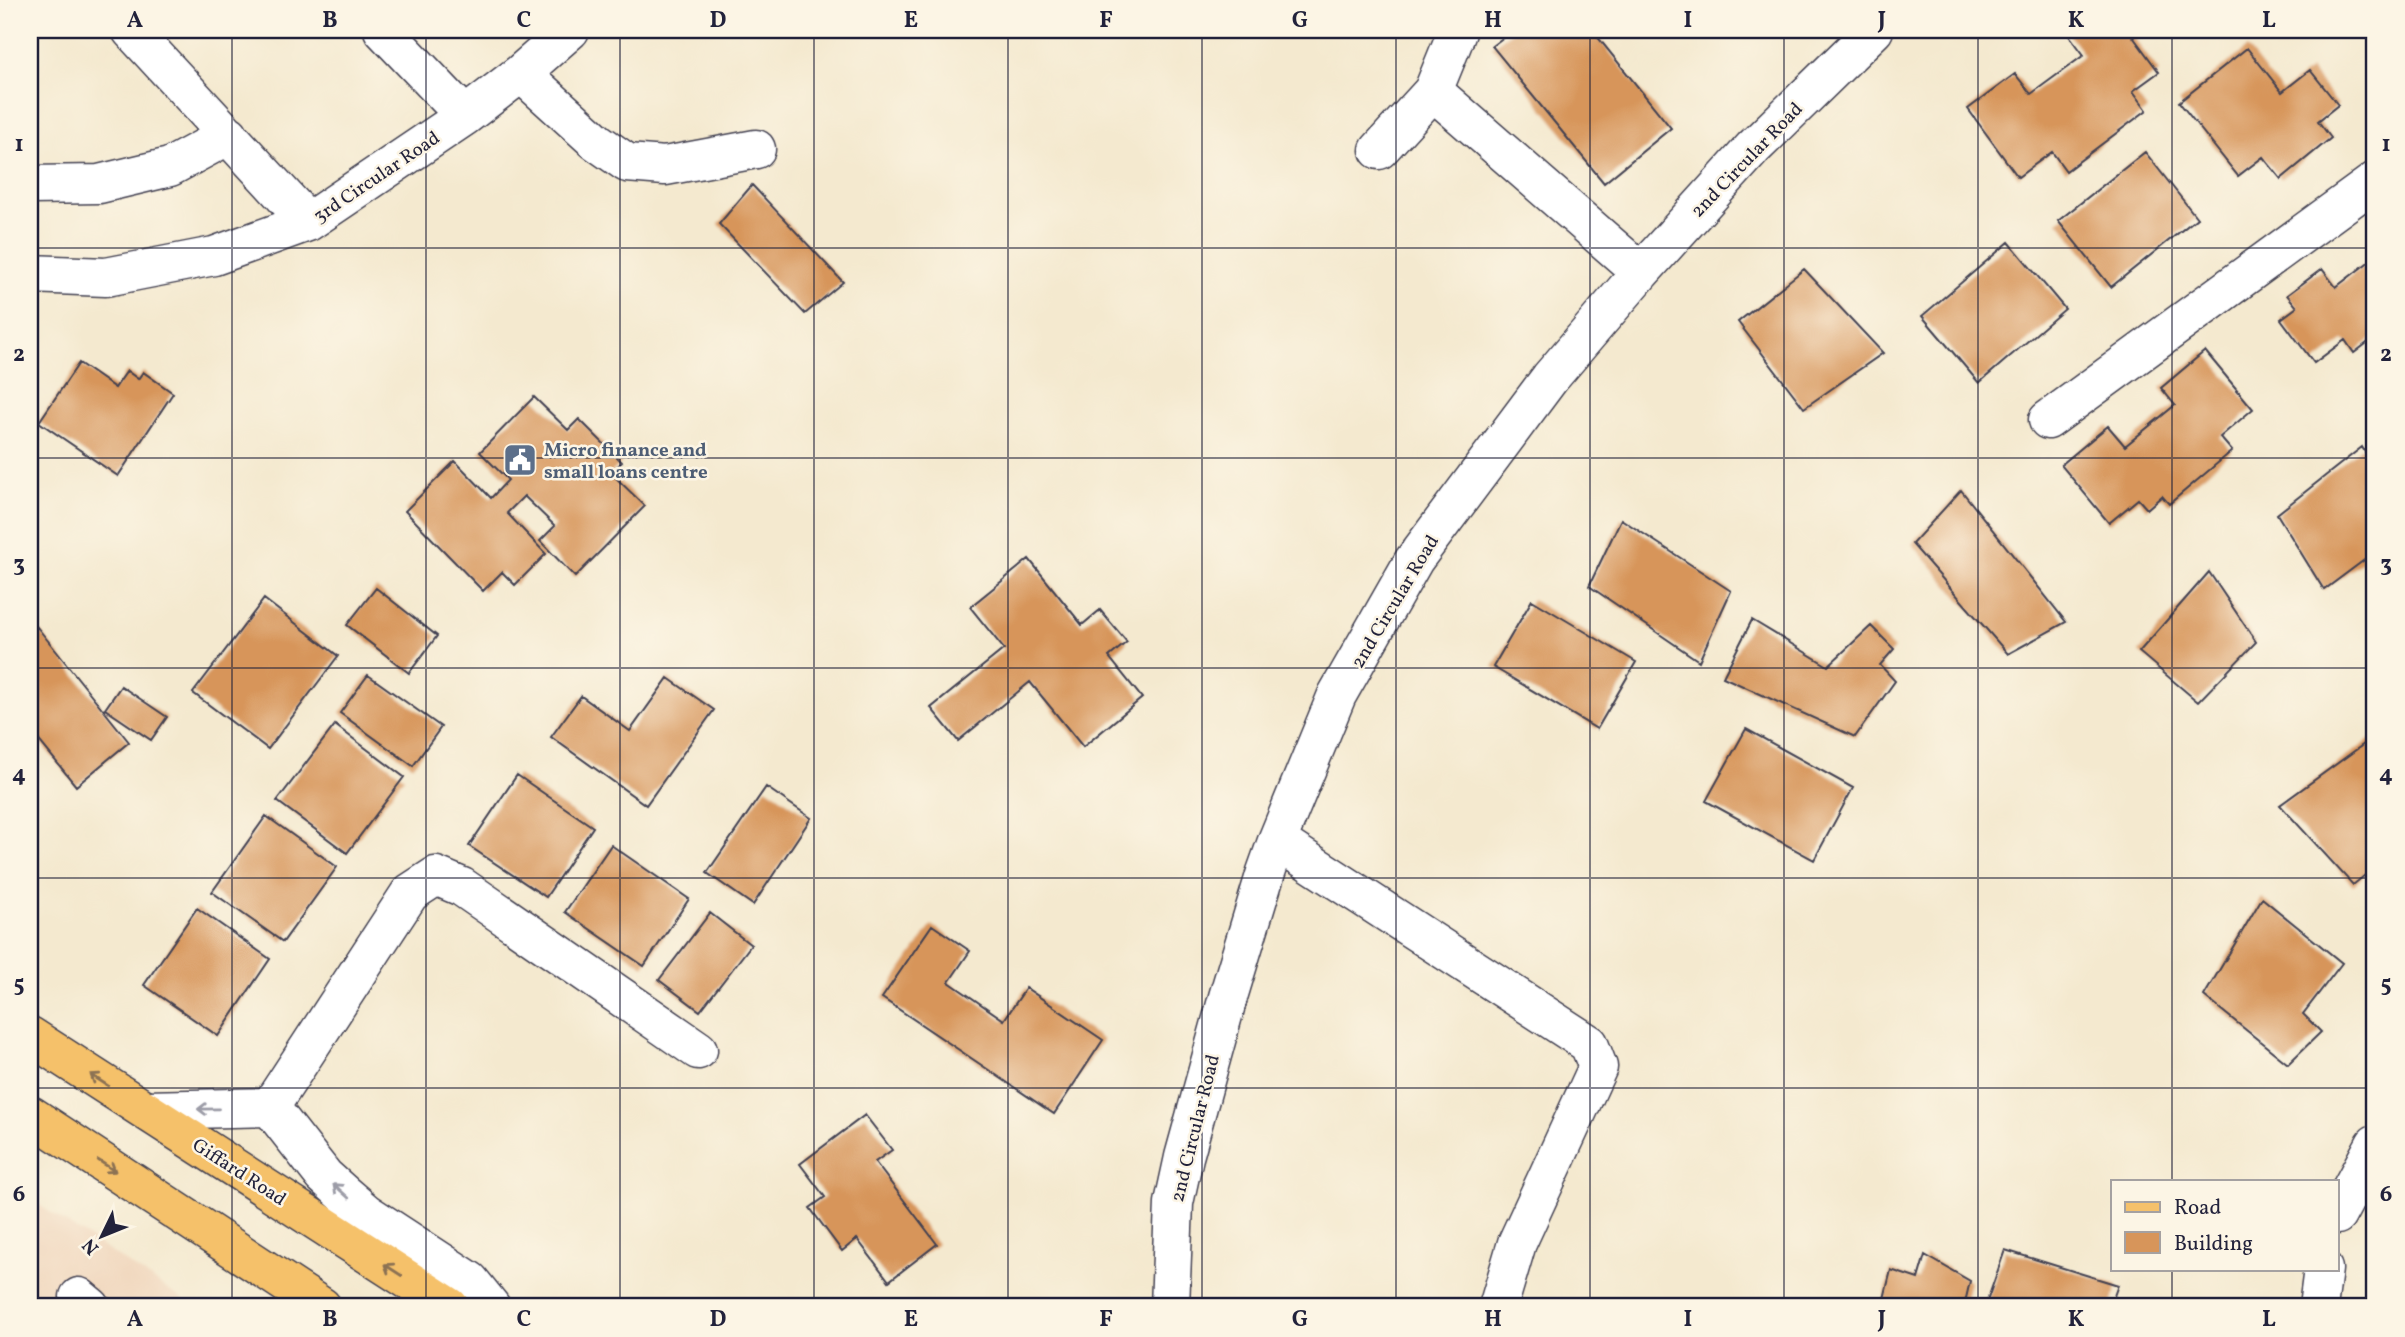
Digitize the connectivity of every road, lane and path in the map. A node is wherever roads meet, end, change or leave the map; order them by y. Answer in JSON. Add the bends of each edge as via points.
{"nodes":[{"id":1,"x":131,"y":30,"type":"edge"},
{"id":2,"x":383,"y":30,"type":"edge"},
{"id":3,"x":570,"y":30,"type":"edge"},
{"id":4,"x":1874,"y":30,"type":"edge"},
{"id":5,"x":1457,"y":32,"type":"dead end"},
{"id":6,"x":521,"y":73,"type":"junction"},
{"id":7,"x":1433,"y":91,"type":"junction"},
{"id":8,"x":465,"y":116,"type":"junction"},
{"id":9,"x":229,"y":135,"type":"junction"},
{"id":10,"x":756,"y":149,"type":"dead end"},
{"id":11,"x":1379,"y":150,"type":"dead end"},
{"id":12,"x":2375,"y":181,"type":"edge"},
{"id":13,"x":30,"y":185,"type":"edge"},
{"id":14,"x":308,"y":222,"type":"junction"},
{"id":15,"x":1641,"y":272,"type":"junction"},
{"id":16,"x":30,"y":274,"type":"edge"},
{"id":17,"x":2048,"y":419,"type":"dead end"},
{"id":18,"x":1277,"y":841,"type":"junction"},
{"id":19,"x":30,"y":1036,"type":"edge"},
{"id":20,"x":698,"y":1050,"type":"dead end"},
{"id":21,"x":270,"y":1107,"type":"junction"},
{"id":22,"x":146,"y":1110,"type":"junction"},
{"id":23,"x":30,"y":1115,"type":"edge"},
{"id":24,"x":2375,"y":1144,"type":"edge"},
{"id":25,"x":2338,"y":1213,"type":"edge"},
{"id":26,"x":2323,"y":1270,"type":"edge"},
{"id":27,"x":322,"y":1307,"type":"edge"},
{"id":28,"x":450,"y":1307,"type":"edge"},
{"id":29,"x":491,"y":1307,"type":"edge"},
{"id":30,"x":1170,"y":1307,"type":"edge"},
{"id":31,"x":1498,"y":1307,"type":"edge"},
{"id":32,"x":2318,"y":1307,"type":"edge"}],
"edges":[{"from":1,"to":9,"type":"street"},
{"from":2,"to":8,"type":"street"},
{"from":3,"to":6,"type":"street","name":"3rd Circular Road"},
{"from":4,"to":15,"type":"street","name":"2nd Circular Road","via":[[1753,148]]},
{"from":5,"to":7,"type":"street"},
{"from":6,"to":8,"type":"street","name":"3rd Circular Road"},
{"from":6,"to":10,"type":"street","via":[[627,163],[665,166]]},
{"from":7,"to":11,"type":"street"},
{"from":7,"to":15,"type":"street"},
{"from":8,"to":14,"type":"street","name":"3rd Circular Road"},
{"from":9,"to":13,"type":"street","via":[[170,167],[99,184]]},
{"from":9,"to":14,"type":"street"},
{"from":12,"to":17,"type":"street"},
{"from":14,"to":16,"type":"street","name":"3rd Circular Road","via":[[214,256],[106,277]]},
{"from":15,"to":18,"type":"street","name":"2nd Circular Road","via":[[1550,378],[1414,560],[1337,695]]},
{"from":18,"to":30,"type":"street","name":"2nd Circular Road","via":[[1184,1157],[1174,1203]]},
{"from":18,"to":31,"type":"street","via":[[1589,1044],[1598,1067],[1517,1243]]},
{"from":22,"to":19,"type":"main road","name":"Giffard Road","one_way":true},
{"from":20,"to":21,"type":"street","via":[[462,887],[436,876],[410,893]]},
{"from":21,"to":22,"type":"street","one_way":true},
{"from":29,"to":21,"type":"street","one_way":true,"via":[[470,1281],[366,1213],[324,1176]]},
{"from":28,"to":22,"type":"main road","name":"Giffard Road","one_way":true},
{"from":23,"to":27,"type":"main road","one_way":true},
{"from":24,"to":25,"type":"street"},
{"from":26,"to":32,"type":"street"}]}
